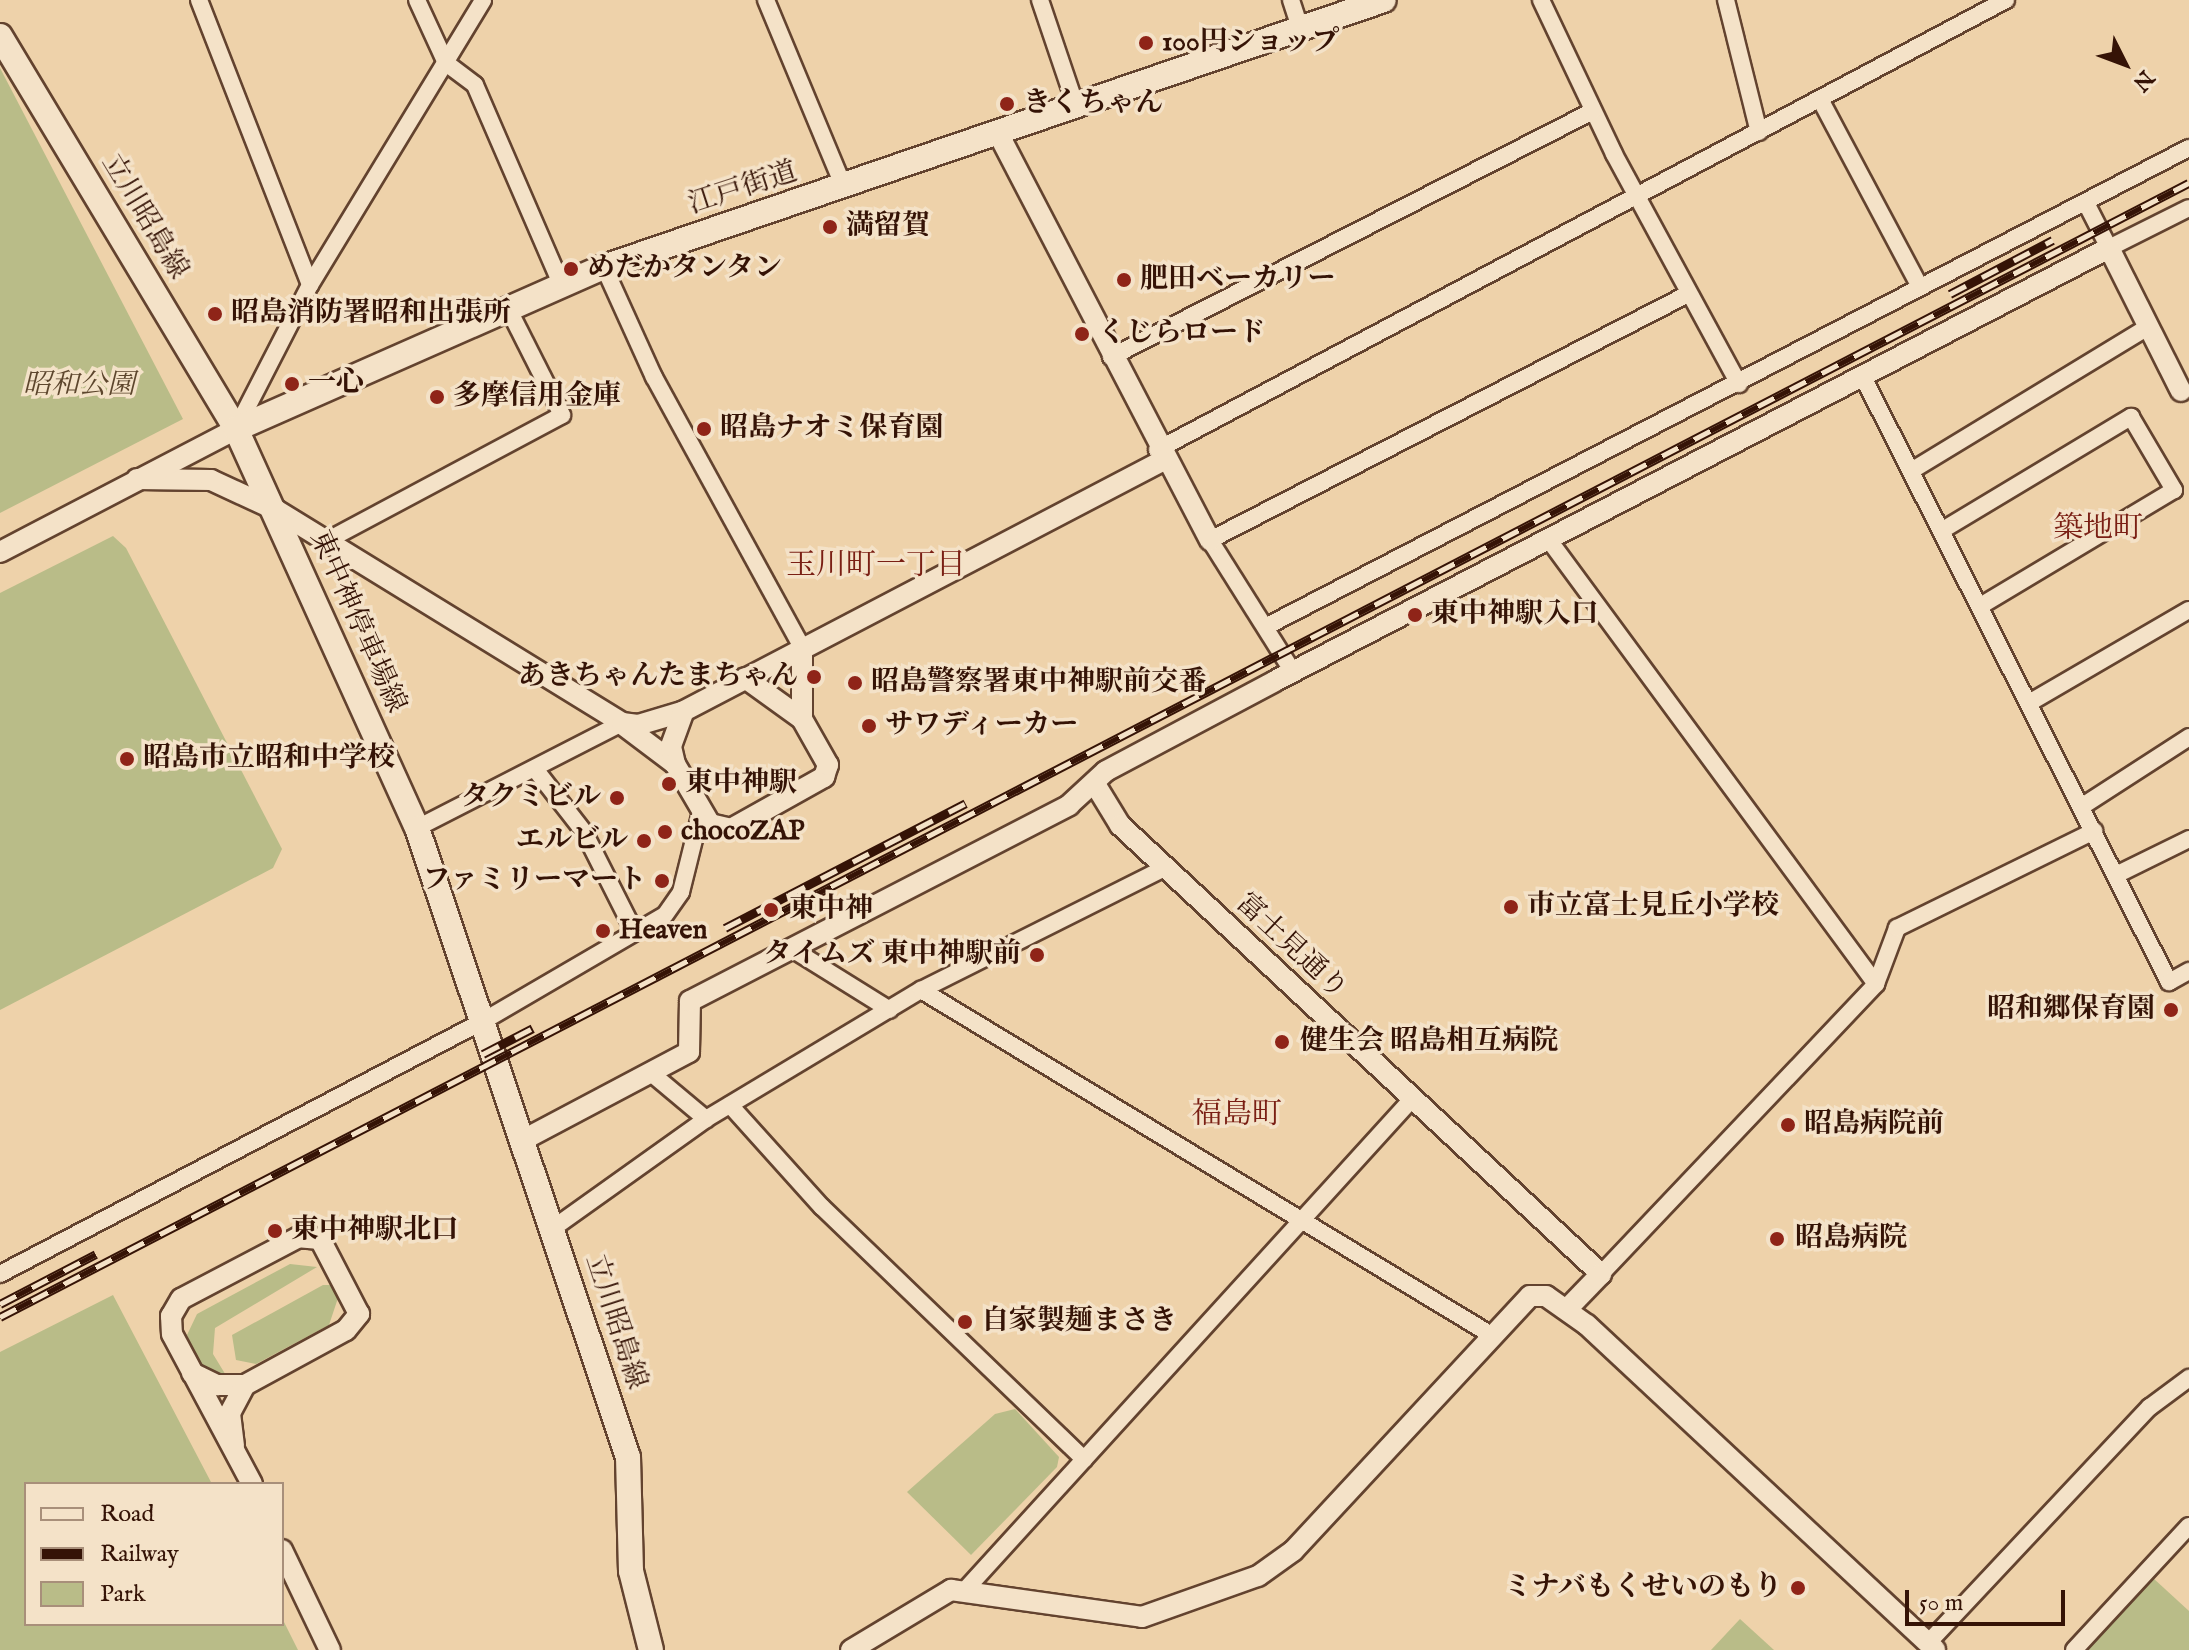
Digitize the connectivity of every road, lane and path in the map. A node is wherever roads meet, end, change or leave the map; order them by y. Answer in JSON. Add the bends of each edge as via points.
{"nodes":[{"id":1,"x":199,"y":0,"type":"edge"},
{"id":2,"x":417,"y":0,"type":"edge"},
{"id":3,"x":483,"y":0,"type":"edge"},
{"id":4,"x":766,"y":0,"type":"edge"},
{"id":5,"x":1040,"y":0,"type":"edge"},
{"id":6,"x":1291,"y":0,"type":"edge"},
{"id":7,"x":1384,"y":0,"type":"edge"},
{"id":8,"x":1541,"y":0,"type":"edge"},
{"id":9,"x":1726,"y":0,"type":"edge"},
{"id":10,"x":2006,"y":0,"type":"edge"},
{"id":11,"x":1301,"y":31,"type":"junction"},
{"id":12,"x":0,"y":36,"type":"edge"},
{"id":13,"x":446,"y":63,"type":"junction"},
{"id":14,"x":1820,"y":99,"type":"junction"},
{"id":15,"x":1077,"y":109,"type":"junction"},
{"id":16,"x":1593,"y":111,"type":"junction"},
{"id":17,"x":1759,"y":132,"type":"junction"},
{"id":18,"x":999,"y":135,"type":"junction"},
{"id":19,"x":2189,"y":148,"type":"edge"},
{"id":20,"x":844,"y":187,"type":"junction"},
{"id":21,"x":1638,"y":199,"type":"junction"},
{"id":22,"x":2086,"y":203,"type":"junction"},
{"id":23,"x":2189,"y":208,"type":"edge"},
{"id":24,"x":2109,"y":248,"type":"junction"},
{"id":25,"x":604,"y":267,"type":"junction"},
{"id":26,"x":561,"y":284,"type":"junction"},
{"id":27,"x":310,"y":285,"type":"junction"},
{"id":28,"x":1919,"y":285,"type":"junction"},
{"id":29,"x":1688,"y":294,"type":"junction"},
{"id":30,"x":508,"y":308,"type":"junction"},
{"id":31,"x":2148,"y":327,"type":"junction"},
{"id":32,"x":1111,"y":357,"type":"junction"},
{"id":33,"x":1863,"y":377,"type":"junction"},
{"id":34,"x":1739,"y":384,"type":"junction"},
{"id":35,"x":2186,"y":395,"type":"edge"},
{"id":36,"x":236,"y":429,"type":"junction"},
{"id":37,"x":1160,"y":455,"type":"junction"},
{"id":38,"x":1911,"y":471,"type":"junction"},
{"id":39,"x":137,"y":479,"type":"junction"},
{"id":40,"x":276,"y":510,"type":"junction"},
{"id":41,"x":1941,"y":531,"type":"junction"},
{"id":42,"x":330,"y":539,"type":"junction"},
{"id":43,"x":1210,"y":540,"type":"junction"},
{"id":44,"x":1549,"y":540,"type":"junction"},
{"id":45,"x":0,"y":552,"type":"edge"},
{"id":46,"x":1980,"y":606,"type":"junction"},
{"id":47,"x":2189,"y":610,"type":"edge"},
{"id":48,"x":1269,"y":625,"type":"junction"},
{"id":49,"x":802,"y":647,"type":"junction"},
{"id":50,"x":1293,"y":672,"type":"junction"},
{"id":51,"x":745,"y":678,"type":"junction"},
{"id":52,"x":2029,"y":703,"type":"junction"},
{"id":53,"x":684,"y":711,"type":"junction"},
{"id":54,"x":802,"y":719,"type":"junction"},
{"id":55,"x":622,"y":723,"type":"junction"},
{"id":56,"x":2189,"y":737,"type":"edge"},
{"id":57,"x":675,"y":764,"type":"junction"},
{"id":58,"x":535,"y":769,"type":"junction"},
{"id":59,"x":1095,"y":784,"type":"junction"},
{"id":60,"x":2081,"y":807,"type":"junction"},
{"id":61,"x":701,"y":812,"type":"junction"},
{"id":62,"x":417,"y":828,"type":"junction"},
{"id":63,"x":2094,"y":831,"type":"junction"},
{"id":64,"x":2189,"y":839,"type":"edge"},
{"id":65,"x":1165,"y":868,"type":"junction"},
{"id":66,"x":2118,"y":874,"type":"junction"},
{"id":67,"x":634,"y":931,"type":"junction"},
{"id":68,"x":792,"y":949,"type":"junction"},
{"id":69,"x":2189,"y":971,"type":"edge"},
{"id":70,"x":1876,"y":984,"type":"junction"},
{"id":71,"x":921,"y":990,"type":"junction"},
{"id":72,"x":890,"y":1010,"type":"junction"},
{"id":73,"x":485,"y":1020,"type":"junction"},
{"id":74,"x":651,"y":1073,"type":"junction"},
{"id":75,"x":1412,"y":1099,"type":"junction"},
{"id":76,"x":730,"y":1105,"type":"junction"},
{"id":77,"x":706,"y":1119,"type":"junction"},
{"id":78,"x":523,"y":1140,"type":"junction"},
{"id":79,"x":1300,"y":1221,"type":"junction"},
{"id":80,"x":552,"y":1229,"type":"junction"},
{"id":81,"x":0,"y":1274,"type":"edge"},
{"id":82,"x":1601,"y":1274,"type":"junction"},
{"id":83,"x":1568,"y":1308,"type":"junction"},
{"id":84,"x":1493,"y":1336,"type":"junction"},
{"id":85,"x":192,"y":1373,"type":"junction"},
{"id":86,"x":2189,"y":1378,"type":"edge"},
{"id":87,"x":245,"y":1385,"type":"junction"},
{"id":88,"x":234,"y":1446,"type":"junction"},
{"id":89,"x":1084,"y":1459,"type":"junction"},
{"id":90,"x":251,"y":1482,"type":"edge"},
{"id":91,"x":2189,"y":1526,"type":"edge"},
{"id":92,"x":284,"y":1554,"type":"edge"},
{"id":93,"x":966,"y":1589,"type":"junction"},
{"id":94,"x":1932,"y":1647,"type":"edge"},
{"id":95,"x":330,"y":1650,"type":"edge"},
{"id":96,"x":651,"y":1650,"type":"edge"},
{"id":97,"x":851,"y":1650,"type":"edge"},
{"id":98,"x":2074,"y":1650,"type":"edge"}],
"edges":[{"from":1,"to":27,"type":"street"},
{"from":2,"to":13,"type":"street"},
{"from":3,"to":13,"type":"street"},
{"from":4,"to":20,"type":"street"},
{"from":5,"to":15,"type":"street"},
{"from":6,"to":11,"type":"street"},
{"from":7,"to":11,"type":"main road","name":"江戸街道"},
{"from":8,"to":16,"type":"street"},
{"from":9,"to":17,"type":"street"},
{"from":10,"to":14,"type":"street"},
{"from":11,"to":15,"type":"main road","name":"江戸街道"},
{"from":12,"to":36,"type":"main road","name":"立川昭島線"},
{"from":13,"to":26,"type":"street","via":[[475,85]]},
{"from":13,"to":27,"type":"street"},
{"from":14,"to":17,"type":"street"},
{"from":14,"to":28,"type":"street"},
{"from":15,"to":18,"type":"main road","name":"江戸街道"},
{"from":16,"to":21,"type":"street"},
{"from":16,"to":32,"type":"street"},
{"from":17,"to":21,"type":"street"},
{"from":18,"to":20,"type":"main road","name":"江戸街道"},
{"from":18,"to":32,"type":"street"},
{"from":19,"to":22,"type":"street"},
{"from":20,"to":25,"type":"main road","name":"江戸街道"},
{"from":21,"to":29,"type":"street"},
{"from":21,"to":37,"type":"street"},
{"from":22,"to":24,"type":"street"},
{"from":22,"to":28,"type":"street"},
{"from":23,"to":24,"type":"street"},
{"from":24,"to":31,"type":"street"},
{"from":24,"to":33,"type":"street"},
{"from":25,"to":26,"type":"main road","name":"江戸街道"},
{"from":25,"to":49,"type":"street","via":[[654,377]]},
{"from":26,"to":30,"type":"main road","name":"江戸街道"},
{"from":27,"to":36,"type":"street"},
{"from":28,"to":34,"type":"street"},
{"from":29,"to":34,"type":"street"},
{"from":29,"to":43,"type":"street"},
{"from":30,"to":36,"type":"main road","name":"江戸街道"},
{"from":30,"to":42,"type":"street","via":[[562,415]]},
{"from":31,"to":35,"type":"street"},
{"from":31,"to":38,"type":"street"},
{"from":32,"to":37,"type":"street"},
{"from":33,"to":38,"type":"street"},
{"from":33,"to":44,"type":"street"},
{"from":34,"to":48,"type":"street"},
{"from":36,"to":39,"type":"street","name":"江戸街道"},
{"from":36,"to":40,"type":"main road","name":"東中神停車場線"},
{"from":37,"to":43,"type":"street"},
{"from":37,"to":49,"type":"street"},
{"from":38,"to":41,"type":"street"},
{"from":39,"to":40,"type":"street","name":"江戸街道","via":[[211,480]]},
{"from":39,"to":45,"type":"street","name":"江戸街道"},
{"from":40,"to":42,"type":"street","name":"江戸街道"},
{"from":40,"to":62,"type":"main road","name":"東中神停車場線"},
{"from":41,"to":46,"type":"street"},
{"from":41,"to":46,"type":"street","via":[[2131,417],[2174,490]]},
{"from":42,"to":55,"type":"street","name":"江戸街道"},
{"from":43,"to":48,"type":"street","via":[[1254,615]]},
{"from":44,"to":50,"type":"street"},
{"from":44,"to":70,"type":"street"},
{"from":46,"to":52,"type":"street"},
{"from":47,"to":52,"type":"street"},
{"from":48,"to":50,"type":"street"},
{"from":49,"to":51,"type":"street"},
{"from":49,"to":54,"type":"street"},
{"from":50,"to":59,"type":"street","via":[[1106,771]]},
{"from":51,"to":53,"type":"street"},
{"from":51,"to":54,"type":"street"},
{"from":52,"to":60,"type":"street"},
{"from":53,"to":55,"type":"street"},
{"from":53,"to":57,"type":"street","via":[[671,746]]},
{"from":54,"to":61,"type":"street","via":[[828,765],[824,777],[731,829],[720,830]]},
{"from":55,"to":57,"type":"street","name":"江戸街道"},
{"from":55,"to":58,"type":"street"},
{"from":56,"to":60,"type":"street"},
{"from":57,"to":61,"type":"street"},
{"from":58,"to":62,"type":"street"},
{"from":58,"to":67,"type":"street","via":[[584,832]]},
{"from":59,"to":65,"type":"street","name":"富士見通り","via":[[1105,808]]},
{"from":59,"to":68,"type":"street","via":[[1069,805]]},
{"from":60,"to":63,"type":"street"},
{"from":61,"to":67,"type":"street","via":[[675,905]]},
{"from":62,"to":73,"type":"main road","name":"東中神停車場線"},
{"from":63,"to":66,"type":"street"},
{"from":63,"to":70,"type":"street","via":[[1897,928]]},
{"from":64,"to":66,"type":"street"},
{"from":65,"to":71,"type":"street"},
{"from":65,"to":75,"type":"street","name":"富士見通り"},
{"from":66,"to":69,"type":"street","via":[[2169,982]]},
{"from":67,"to":73,"type":"street"},
{"from":68,"to":72,"type":"street"},
{"from":68,"to":74,"type":"street","via":[[690,1001],[689,1052]]},
{"from":70,"to":82,"type":"street"},
{"from":71,"to":72,"type":"street"},
{"from":71,"to":79,"type":"street"},
{"from":72,"to":76,"type":"street"},
{"from":73,"to":78,"type":"main road","name":"立川昭島線"},
{"from":73,"to":81,"type":"street"},
{"from":74,"to":77,"type":"street"},
{"from":74,"to":78,"type":"street"},
{"from":75,"to":79,"type":"street"},
{"from":75,"to":82,"type":"street","name":"富士見通り"},
{"from":76,"to":77,"type":"street"},
{"from":76,"to":89,"type":"street","via":[[822,1207]]},
{"from":77,"to":80,"type":"street"},
{"from":78,"to":80,"type":"main road","name":"立川昭島線"},
{"from":79,"to":84,"type":"street"},
{"from":79,"to":89,"type":"street"},
{"from":80,"to":96,"type":"main road","name":"立川昭島線","via":[[628,1457],[631,1571]]},
{"from":82,"to":83,"type":"street"},
{"from":83,"to":84,"type":"street","via":[[1530,1296]]},
{"from":83,"to":94,"type":"street"},
{"from":84,"to":93,"type":"street","via":[[1293,1551],[1258,1576],[1142,1617]]},
{"from":85,"to":87,"type":"street","via":[[217,1385]]},
{"from":85,"to":87,"type":"street","via":[[170,1325],[181,1299],[299,1237],[320,1239],[359,1305],[355,1323]]},
{"from":85,"to":88,"type":"street"},
{"from":86,"to":94,"type":"street","via":[[2150,1407]]},
{"from":87,"to":88,"type":"street","via":[[230,1413]]},
{"from":88,"to":90,"type":"street"},
{"from":89,"to":93,"type":"street"},
{"from":91,"to":98,"type":"street"},
{"from":92,"to":95,"type":"street"},
{"from":93,"to":97,"type":"street","via":[[933,1597]]}]}
